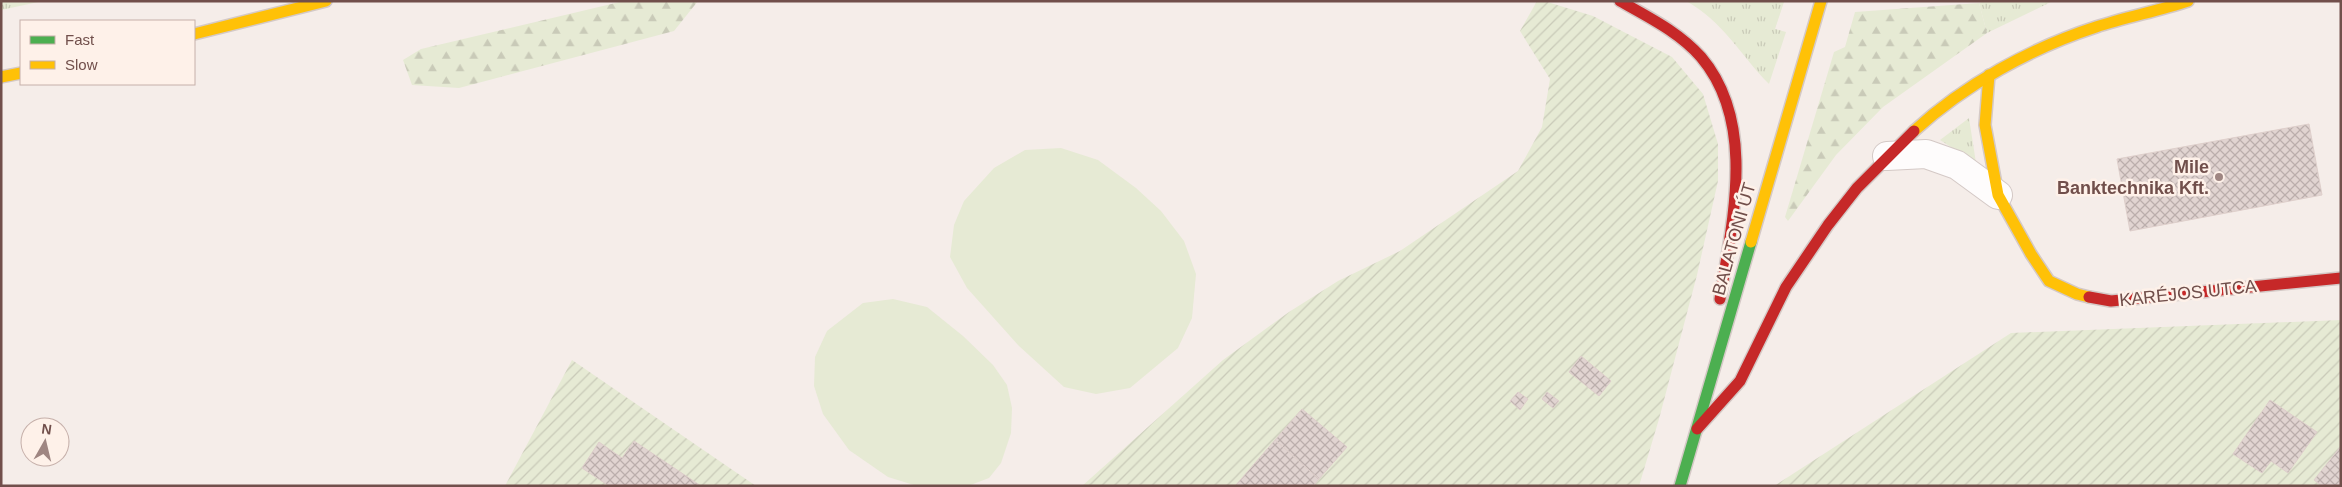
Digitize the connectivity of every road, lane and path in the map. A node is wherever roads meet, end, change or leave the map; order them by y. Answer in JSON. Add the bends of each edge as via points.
{"nodes":[{"id":1,"x":326,"y":1,"type":"edge"},
{"id":2,"x":1620,"y":1,"type":"edge"},
{"id":3,"x":1821,"y":1,"type":"edge"},
{"id":4,"x":2198,"y":1,"type":"edge"},
{"id":5,"x":2186,"y":2,"type":"edge"},
{"id":6,"x":195,"y":34,"type":"edge"},
{"id":7,"x":20,"y":73,"type":"edge"},
{"id":8,"x":1989,"y":75,"type":"junction"},
{"id":9,"x":1,"y":77,"type":"edge"},
{"id":10,"x":1887,"y":156,"type":"junction"},
{"id":11,"x":1998,"y":195,"type":"junction"},
{"id":12,"x":2341,"y":278,"type":"edge"},
{"id":13,"x":1697,"y":429,"type":"junction"},
{"id":14,"x":1680,"y":486,"type":"edge"}],
"edges":[{"from":1,"to":6,"type":"main road"},
{"from":2,"to":13,"type":"main road","via":[[1671,30],[1697,51],[1717,78],[1728,104],[1736,138],[1735,199]]},
{"from":3,"to":13,"type":"main road","name":"BALATONI ÚT"},
{"from":4,"to":5,"type":"main road"},
{"from":5,"to":8,"type":"main road","via":[[2085,31]]},
{"from":7,"to":9,"type":"main road"},
{"from":8,"to":10,"type":"main road","via":[[1926,119]]},
{"from":8,"to":11,"type":"main road","name":"KARÉJOS UTCA","via":[[1985,125]]},
{"from":10,"to":11,"type":"street","name":"KARÉJOS UTCA","via":[[1926,154],[1957,165]]},
{"from":10,"to":13,"type":"main road","via":[[1864,179],[1815,242],[1789,281],[1740,380]]},
{"from":11,"to":12,"type":"main road","name":"KARÉJOS UTCA","via":[[2049,281],[2078,294],[2111,301]]},
{"from":13,"to":14,"type":"main road","name":"BALATONI ÚT"}]}
